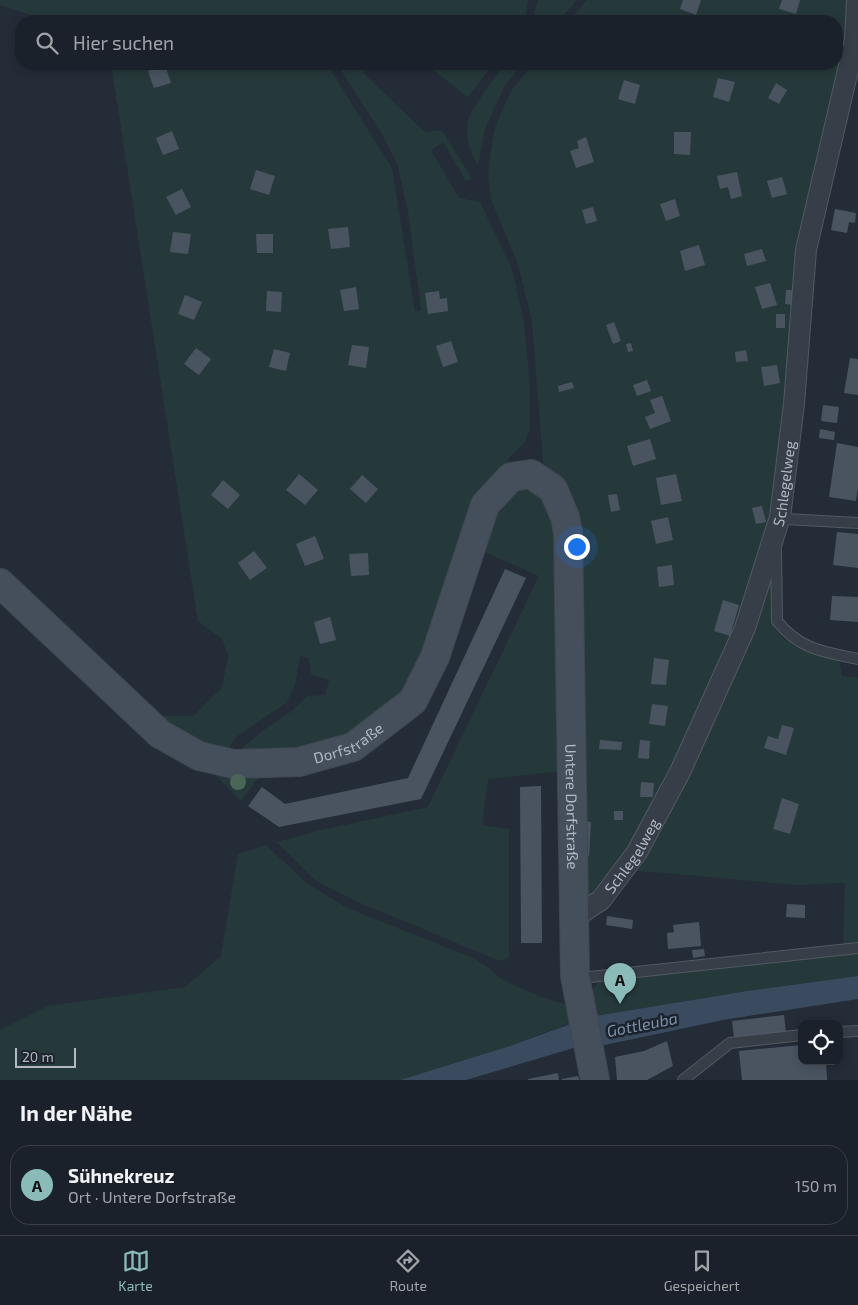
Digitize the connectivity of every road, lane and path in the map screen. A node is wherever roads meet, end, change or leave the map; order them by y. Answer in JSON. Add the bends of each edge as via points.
{"nodes":[{"id":1,"x":857,"y":0,"type":"edge"},
{"id":2,"x":780,"y":516,"type":"junction"},
{"id":3,"x":858,"y":523,"type":"edge"},
{"id":4,"x":568,"y":532,"type":"joint"},
{"id":5,"x":773,"y":539,"type":"junction"},
{"id":6,"x":0,"y":583,"type":"edge"},
{"id":7,"x":858,"y":659,"type":"edge"},
{"id":8,"x":575,"y":916,"type":"junction"},
{"id":9,"x":858,"y":948,"type":"edge"},
{"id":10,"x":577,"y":985,"type":"junction"},
{"id":11,"x":858,"y":1031,"type":"edge"},
{"id":12,"x":843,"y":1032,"type":"edge"},
{"id":13,"x":798,"y":1035,"type":"edge"},
{"id":14,"x":592,"y":1069,"type":"edge"},
{"id":15,"x":682,"y":1080,"type":"edge"}],
"edges":[{"from":1,"to":2,"type":"street","name":"Schlegelweg","via":[[855,40],[806,250],[794,404]]},
{"from":2,"to":3,"type":"lane","via":[[785,519]]},
{"from":2,"to":5,"type":"street","name":"Schlegelweg"},
{"from":4,"to":6,"type":"street","name":"Dorfstraße","via":[[553,489],[531,474],[511,477],[485,505],[435,657],[413,701],[353,747],[299,762],[234,764],[199,756],[160,734]]},
{"from":4,"to":8,"type":"street","name":"Untere Dorfstraße"},
{"from":5,"to":7,"type":"lane","via":[[776,546],[777,621],[792,638],[804,645]]},
{"from":5,"to":8,"type":"street","name":"Schlegelweg","via":[[745,628],[680,772],[637,852],[601,900]]},
{"from":8,"to":10,"type":"street","name":"Untere Dorfstraße"},
{"from":9,"to":10,"type":"lane","via":[[590,977]]},
{"from":10,"to":14,"type":"street","name":"Untere Dorfstraße"},
{"from":11,"to":12,"type":"lane"},
{"from":13,"to":15,"type":"lane","via":[[730,1043]]}]}
